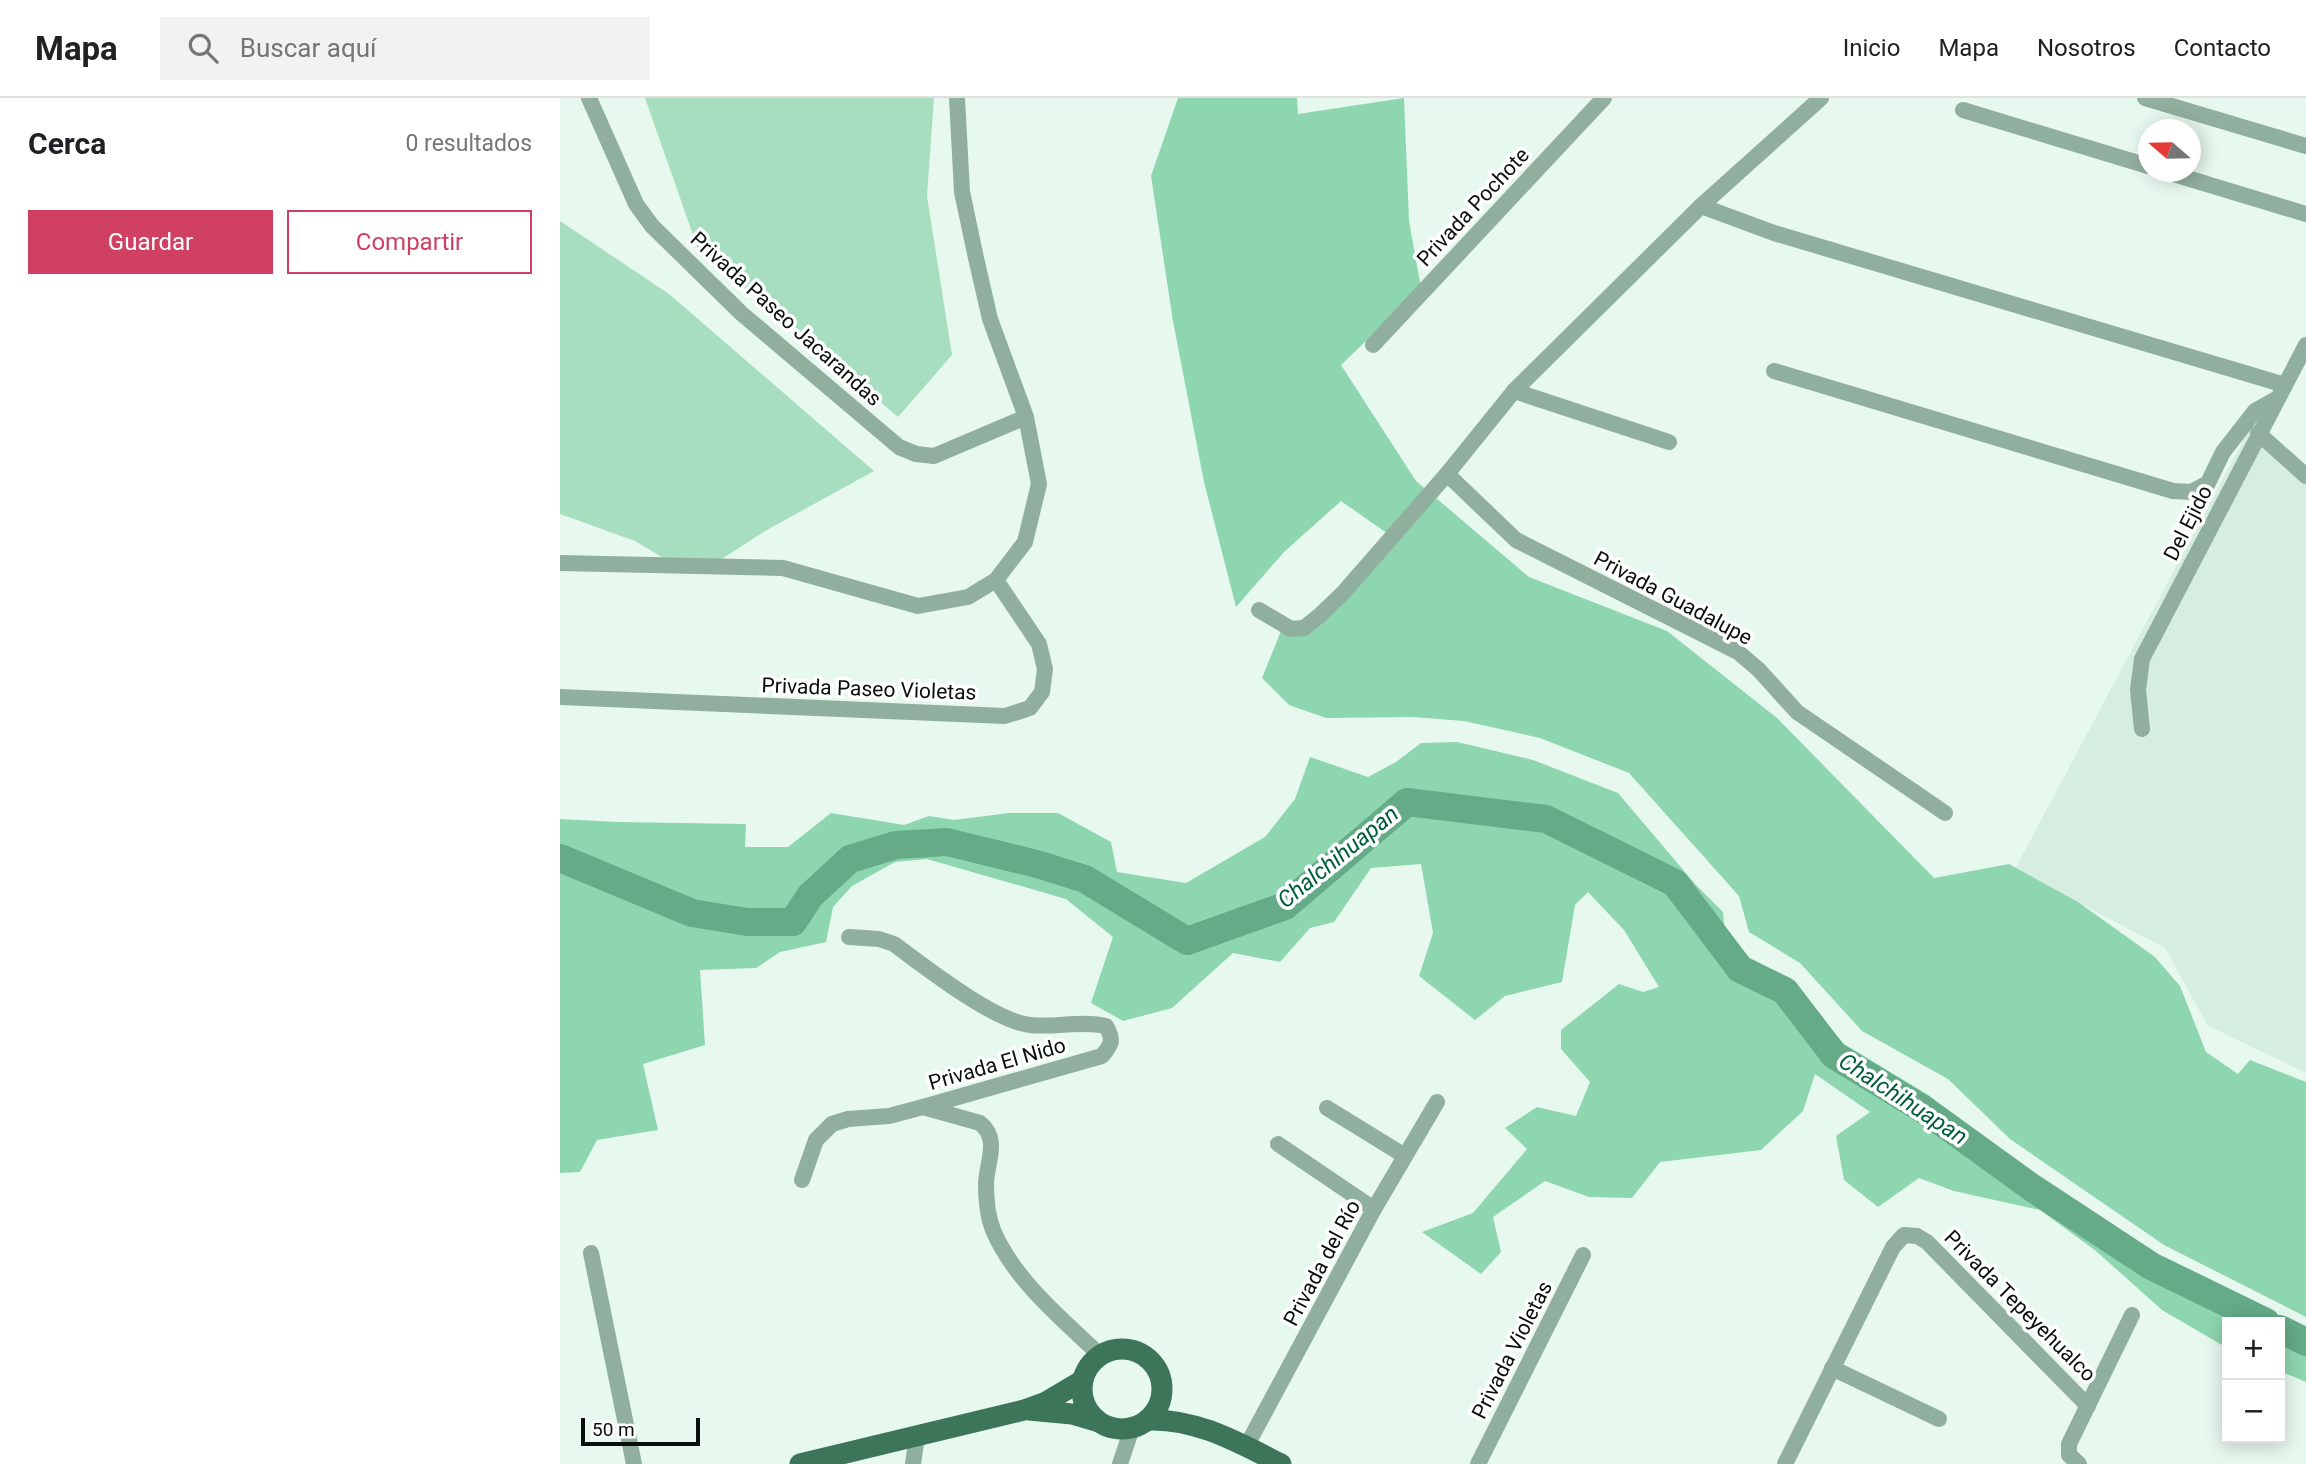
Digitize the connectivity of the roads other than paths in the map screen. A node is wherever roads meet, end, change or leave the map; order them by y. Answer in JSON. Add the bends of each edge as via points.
{"nodes":[{"id":1,"x":589,"y":98,"type":"edge"},
{"id":2,"x":957,"y":98,"type":"edge"},
{"id":3,"x":1604,"y":98,"type":"edge"},
{"id":4,"x":1821,"y":98,"type":"edge"},
{"id":5,"x":2145,"y":98,"type":"edge"},
{"id":6,"x":1963,"y":110,"type":"dead end"},
{"id":7,"x":2306,"y":146,"type":"edge"},
{"id":8,"x":2138,"y":163,"type":"edge"},
{"id":9,"x":2200,"y":182,"type":"edge"},
{"id":10,"x":1701,"y":206,"type":"junction"},
{"id":11,"x":2306,"y":214,"type":"edge"},
{"id":12,"x":1373,"y":345,"type":"dead end"},
{"id":13,"x":2306,"y":345,"type":"edge"},
{"id":14,"x":1774,"y":371,"type":"dead end"},
{"id":15,"x":1514,"y":391,"type":"junction"},
{"id":16,"x":2281,"y":392,"type":"junction"},
{"id":17,"x":1026,"y":417,"type":"junction"},
{"id":18,"x":2258,"y":433,"type":"junction"},
{"id":19,"x":1669,"y":442,"type":"dead end"},
{"id":20,"x":1447,"y":474,"type":"junction"},
{"id":21,"x":2306,"y":476,"type":"edge"},
{"id":22,"x":560,"y":563,"type":"edge"},
{"id":23,"x":996,"y":580,"type":"junction"},
{"id":24,"x":1259,"y":610,"type":"dead end"},
{"id":25,"x":560,"y":697,"type":"edge"},
{"id":26,"x":2142,"y":729,"type":"dead end"},
{"id":27,"x":1945,"y":813,"type":"dead end"},
{"id":28,"x":849,"y":937,"type":"dead end"},
{"id":29,"x":1437,"y":1102,"type":"dead end"},
{"id":30,"x":923,"y":1107,"type":"junction"},
{"id":31,"x":1327,"y":1108,"type":"dead end"},
{"id":32,"x":1278,"y":1144,"type":"dead end"},
{"id":33,"x":1405,"y":1156,"type":"junction"},
{"id":34,"x":802,"y":1180,"type":"dead end"},
{"id":35,"x":1374,"y":1209,"type":"junction"},
{"id":36,"x":591,"y":1252,"type":"dead end"},
{"id":37,"x":1583,"y":1255,"type":"dead end"},
{"id":38,"x":2132,"y":1315,"type":"dead end"},
{"id":39,"x":1100,"y":1355,"type":"junction"},
{"id":40,"x":1832,"y":1368,"type":"junction"},
{"id":41,"x":1083,"y":1380,"type":"junction"},
{"id":42,"x":1162,"y":1388,"type":"junction"},
{"id":43,"x":2088,"y":1406,"type":"junction"},
{"id":44,"x":1024,"y":1410,"type":"junction"},
{"id":45,"x":1939,"y":1419,"type":"dead end"},
{"id":46,"x":1099,"y":1422,"type":"junction"},
{"id":47,"x":1140,"y":1424,"type":"junction"},
{"id":48,"x":1194,"y":1425,"type":"junction"},
{"id":49,"x":917,"y":1436,"type":"junction"},
{"id":50,"x":1246,"y":1447,"type":"junction"},
{"id":51,"x":634,"y":1464,"type":"edge"},
{"id":52,"x":800,"y":1464,"type":"edge"},
{"id":53,"x":914,"y":1464,"type":"edge"},
{"id":54,"x":1120,"y":1464,"type":"edge"},
{"id":55,"x":1281,"y":1464,"type":"edge"},
{"id":56,"x":1478,"y":1464,"type":"edge"},
{"id":57,"x":1785,"y":1464,"type":"edge"},
{"id":58,"x":2079,"y":1464,"type":"edge"}],
"edges":[{"from":1,"to":17,"type":"street","name":"Privada Paseo Jacarandas","via":[[636,204],[652,226],[741,313],[899,447],[934,456]]},
{"from":2,"to":17,"type":"street","via":[[962,192],[976,258],[990,319]]},
{"from":3,"to":12,"type":"street","name":"Privada Pochote"},
{"from":4,"to":10,"type":"street"},
{"from":5,"to":7,"type":"street"},
{"from":6,"to":8,"type":"street"},
{"from":9,"to":11,"type":"street"},
{"from":10,"to":15,"type":"street"},
{"from":10,"to":16,"type":"street","via":[[1774,233],[2216,366]]},
{"from":13,"to":16,"type":"street","name":"Del Ejido"},
{"from":14,"to":16,"type":"street","via":[[2172,491],[2191,492],[2208,483],[2223,452],[2255,411]]},
{"from":15,"to":19,"type":"street"},
{"from":15,"to":20,"type":"street"},
{"from":16,"to":18,"type":"street","name":"Del Ejido"},
{"from":17,"to":23,"type":"street","via":[[1039,484],[1026,542]]},
{"from":18,"to":21,"type":"street"},
{"from":18,"to":26,"type":"street","name":"Del Ejido","via":[[2142,659],[2137,690]]},
{"from":20,"to":24,"type":"street","via":[[1343,593],[1304,628],[1290,629]]},
{"from":20,"to":27,"type":"street","name":"Privada Guadalupe","via":[[1516,540],[1738,652],[1797,712]]},
{"from":22,"to":23,"type":"street","via":[[783,568],[918,606],[968,597]]},
{"from":23,"to":25,"type":"street","name":"Privada Paseo Violetas","via":[[1039,644],[1045,668],[1042,692],[1030,708],[1005,716]]},
{"from":28,"to":30,"type":"street","name":"Privada El Nido","via":[[894,944],[991,1010],[1028,1025],[1091,1023],[1106,1026],[1112,1035],[1112,1045],[1102,1056]]},
{"from":29,"to":33,"type":"street","name":"Privada del Río"},
{"from":30,"to":34,"type":"street","via":[[832,1124],[816,1140]]},
{"from":30,"to":39,"type":"street","name":"Privada El Nido","via":[[988,1129],[992,1150],[987,1209],[994,1231],[1017,1270]]},
{"from":31,"to":33,"type":"street"},
{"from":32,"to":35,"type":"street"},
{"from":33,"to":35,"type":"street","name":"Privada del Río"},
{"from":35,"to":50,"type":"street","name":"Privada del Río"},
{"from":36,"to":51,"type":"street"},
{"from":37,"to":56,"type":"street","name":"Privada Violetas"},
{"from":38,"to":43,"type":"street"},
{"from":39,"to":41,"type":"main road"},
{"from":39,"to":42,"type":"main road","via":[[1127,1349],[1145,1356],[1157,1369]]},
{"from":40,"to":43,"type":"street","name":"Privada Tepeyehualco","via":[[1894,1247],[1904,1235],[1917,1236]]},
{"from":40,"to":45,"type":"street"},
{"from":40,"to":57,"type":"street","name":"Privada Tepeyehualco"},
{"from":41,"to":44,"type":"main road"},
{"from":41,"to":46,"type":"main road","via":[[1085,1403]]},
{"from":42,"to":47,"type":"main road","via":[[1159,1405]]},
{"from":42,"to":48,"type":"main road","via":[[1175,1409]]},
{"from":43,"to":58,"type":"street","via":[[2069,1444],[2069,1455]]},
{"from":44,"to":46,"type":"main road","via":[[1072,1414]]},
{"from":44,"to":49,"type":"main road"},
{"from":46,"to":47,"type":"main road","via":[[1120,1429]]},
{"from":47,"to":48,"type":"main road","via":[[1172,1419]]},
{"from":47,"to":54,"type":"street"},
{"from":48,"to":50,"type":"main road"},
{"from":49,"to":52,"type":"main road"},
{"from":49,"to":53,"type":"street"},
{"from":50,"to":55,"type":"main road"}]}
